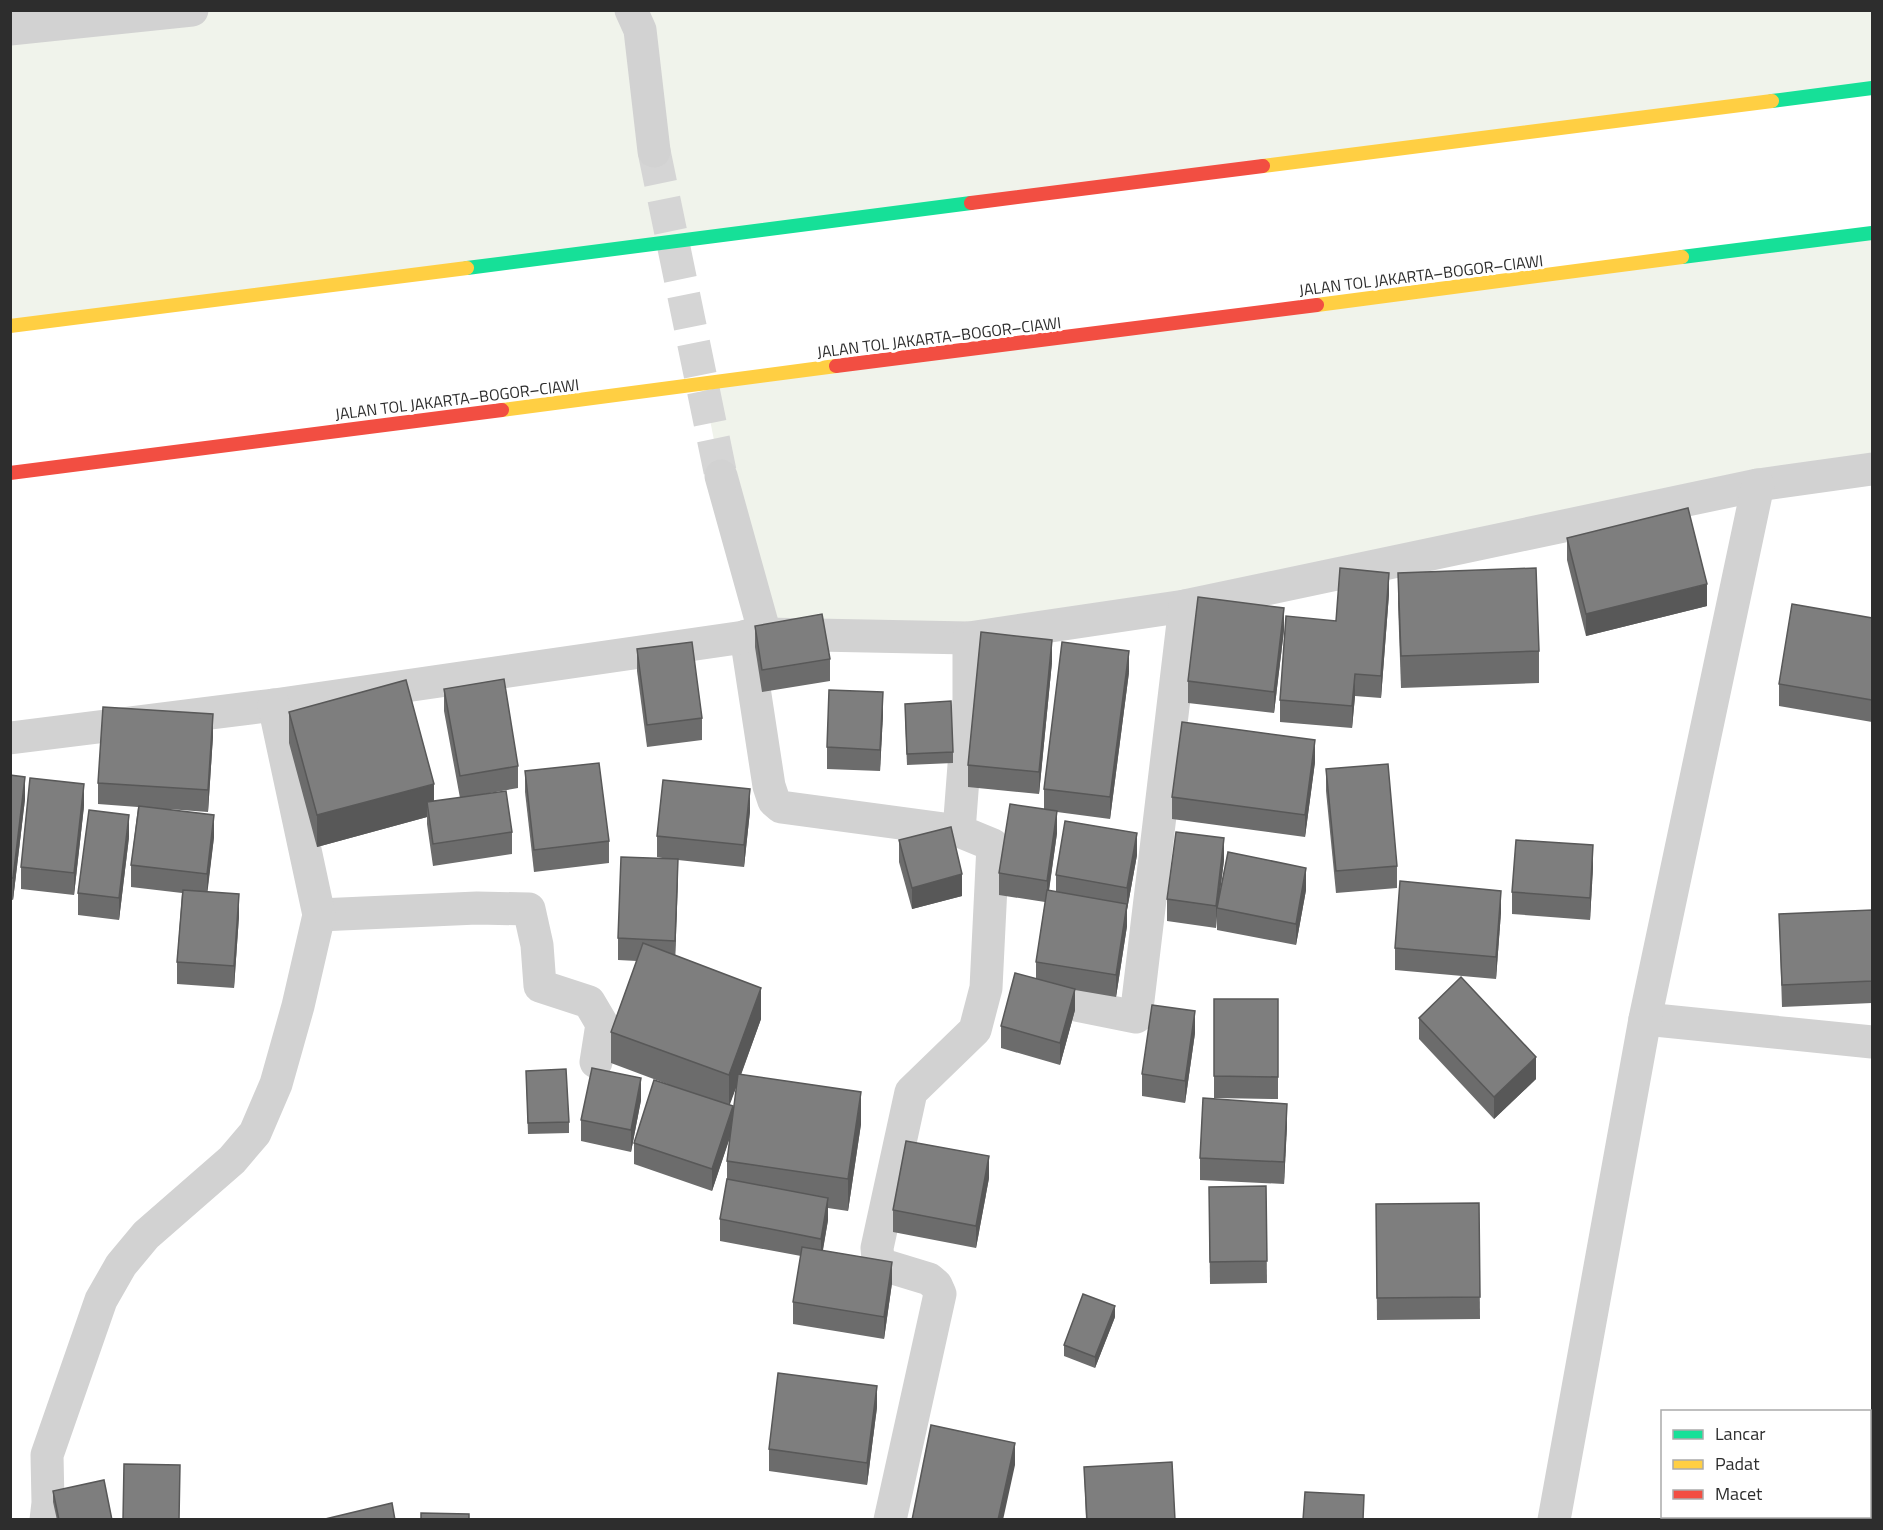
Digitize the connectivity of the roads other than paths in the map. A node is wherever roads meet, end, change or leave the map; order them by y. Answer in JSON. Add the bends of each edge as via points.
{"nodes":[{"id":1,"x":192,"y":10,"type":"edge"},
{"id":2,"x":631,"y":10,"type":"edge"},
{"id":3,"x":10,"y":29,"type":"edge"},
{"id":4,"x":1872,"y":88,"type":"edge"},
{"id":5,"x":654,"y":151,"type":"tunnel mouth"},
{"id":6,"x":1872,"y":233,"type":"edge"},
{"id":7,"x":10,"y":326,"type":"edge"},
{"id":8,"x":1872,"y":469,"type":"edge"},
{"id":9,"x":10,"y":473,"type":"edge"},
{"id":10,"x":722,"y":476,"type":"tunnel mouth"},
{"id":11,"x":1758,"y":485,"type":"junction"},
{"id":12,"x":1185,"y":606,"type":"junction"},
{"id":13,"x":755,"y":635,"type":"junction"},
{"id":14,"x":969,"y":638,"type":"junction"},
{"id":15,"x":274,"y":705,"type":"junction"},
{"id":16,"x":10,"y":738,"type":"edge"},
{"id":17,"x":959,"y":831,"type":"junction"},
{"id":18,"x":319,"y":915,"type":"junction"},
{"id":19,"x":986,"y":988,"type":"junction"},
{"id":20,"x":1645,"y":1019,"type":"junction"},
{"id":21,"x":1872,"y":1042,"type":"edge"},
{"id":22,"x":596,"y":1062,"type":"dead end"},
{"id":23,"x":46,"y":1520,"type":"edge"},
{"id":24,"x":890,"y":1520,"type":"edge"},
{"id":25,"x":1554,"y":1520,"type":"edge"}],
"edges":[{"from":1,"to":3,"type":"street"},
{"from":2,"to":5,"type":"street","via":[[640,30]]},
{"from":4,"to":7,"type":"highway"},
{"from":6,"to":9,"type":"highway","name":"JALAN TOL JAKARTA–BOGOR–CIAWI"},
{"from":8,"to":11,"type":"street"},
{"from":10,"to":13,"type":"street"},
{"from":11,"to":12,"type":"street"},
{"from":11,"to":20,"type":"street"},
{"from":12,"to":14,"type":"street"},
{"from":12,"to":19,"type":"street","via":[[1136,1017]]},
{"from":13,"to":14,"type":"street"},
{"from":13,"to":15,"type":"street"},
{"from":13,"to":17,"type":"street","via":[[769,786],[774,801],[781,807]]},
{"from":14,"to":17,"type":"street","via":[[969,699]]},
{"from":15,"to":16,"type":"street"},
{"from":15,"to":18,"type":"street"},
{"from":17,"to":19,"type":"street","via":[[993,845]]},
{"from":18,"to":22,"type":"street","via":[[529,909],[540,986],[589,1002],[602,1024]]},
{"from":18,"to":23,"type":"street","via":[[276,1084],[255,1132],[232,1160],[146,1235],[122,1264],[101,1300],[47,1455]]},
{"from":19,"to":24,"type":"street","via":[[975,1030],[911,1092],[877,1248],[878,1260],[883,1265],[929,1279],[940,1294]]},
{"from":20,"to":21,"type":"street"},
{"from":20,"to":25,"type":"street"}]}
